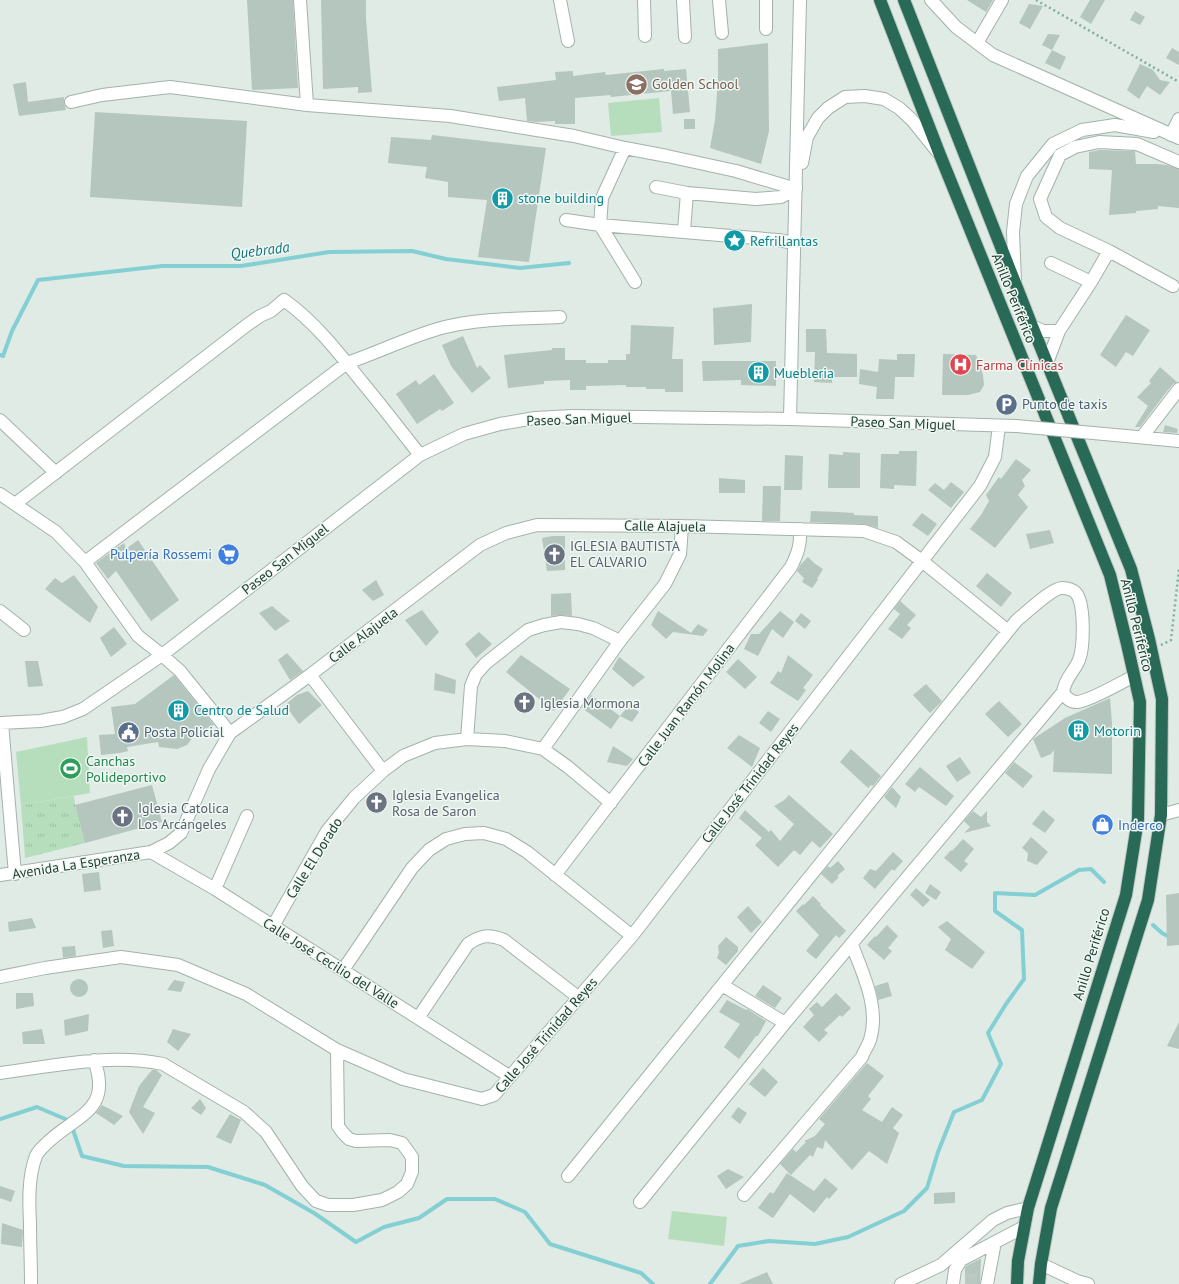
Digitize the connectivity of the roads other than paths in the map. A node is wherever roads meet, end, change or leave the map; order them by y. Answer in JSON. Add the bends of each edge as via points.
{"nodes":[{"id":1,"x":300,"y":0,"type":"edge"},
{"id":2,"x":560,"y":0,"type":"edge"},
{"id":3,"x":644,"y":0,"type":"edge"},
{"id":4,"x":683,"y":0,"type":"edge"},
{"id":5,"x":719,"y":0,"type":"edge"},
{"id":6,"x":766,"y":0,"type":"edge"},
{"id":7,"x":800,"y":0,"type":"edge"},
{"id":8,"x":880,"y":0,"type":"edge"},
{"id":9,"x":904,"y":0,"type":"edge"},
{"id":10,"x":931,"y":0,"type":"edge"},
{"id":11,"x":1002,"y":0,"type":"edge"},
{"id":12,"x":766,"y":29,"type":"dead end"},
{"id":13,"x":722,"y":33,"type":"dead end"},
{"id":14,"x":645,"y":36,"type":"dead end"},
{"id":15,"x":685,"y":37,"type":"dead end"},
{"id":16,"x":568,"y":41,"type":"dead end"},
{"id":17,"x":977,"y":43,"type":"junction"},
{"id":18,"x":72,"y":102,"type":"dead end"},
{"id":19,"x":307,"y":106,"type":"junction"},
{"id":20,"x":1179,"y":119,"type":"edge"},
{"id":21,"x":1175,"y":136,"type":"edge"},
{"id":22,"x":625,"y":148,"type":"junction"},
{"id":23,"x":940,"y":155,"type":"junction"},
{"id":24,"x":1179,"y":162,"type":"edge"},
{"id":25,"x":656,"y":187,"type":"dead end"},
{"id":26,"x":796,"y":189,"type":"junction"},
{"id":27,"x":687,"y":194,"type":"junction"},
{"id":28,"x":566,"y":220,"type":"dead end"},
{"id":29,"x":600,"y":225,"type":"junction"},
{"id":30,"x":684,"y":231,"type":"junction"},
{"id":31,"x":794,"y":242,"type":"junction"},
{"id":32,"x":1108,"y":251,"type":"junction"},
{"id":33,"x":1051,"y":263,"type":"dead end"},
{"id":34,"x":635,"y":282,"type":"dead end"},
{"id":35,"x":1092,"y":282,"type":"junction"},
{"id":36,"x":1016,"y":284,"type":"junction"},
{"id":37,"x":1173,"y":286,"type":"dead end"},
{"id":38,"x":560,"y":318,"type":"dead end"},
{"id":39,"x":1032,"y":326,"type":"junction"},
{"id":40,"x":1059,"y":331,"type":"junction"},
{"id":41,"x":347,"y":363,"type":"junction"},
{"id":42,"x":1047,"y":363,"type":"junction"},
{"id":43,"x":1179,"y":389,"type":"edge"},
{"id":44,"x":790,"y":419,"type":"junction"},
{"id":45,"x":0,"y":420,"type":"edge"},
{"id":46,"x":999,"y":426,"type":"junction"},
{"id":47,"x":1142,"y":437,"type":"junction"},
{"id":48,"x":1179,"y":440,"type":"edge"},
{"id":49,"x":420,"y":455,"type":"junction"},
{"id":50,"x":56,"y":473,"type":"junction"},
{"id":51,"x":0,"y":494,"type":"edge"},
{"id":52,"x":15,"y":504,"type":"junction"},
{"id":53,"x":682,"y":526,"type":"junction"},
{"id":54,"x":800,"y":529,"type":"junction"},
{"id":55,"x":922,"y":560,"type":"junction"},
{"id":56,"x":85,"y":562,"type":"junction"},
{"id":57,"x":0,"y":610,"type":"edge"},
{"id":58,"x":24,"y":630,"type":"dead end"},
{"id":59,"x":1008,"y":632,"type":"junction"},
{"id":60,"x":620,"y":641,"type":"junction"},
{"id":61,"x":162,"y":655,"type":"junction"},
{"id":62,"x":310,"y":675,"type":"junction"},
{"id":63,"x":1134,"y":676,"type":"junction"},
{"id":64,"x":1062,"y":692,"type":"junction"},
{"id":65,"x":1,"y":723,"type":"edge"},
{"id":66,"x":230,"y":733,"type":"junction"},
{"id":67,"x":467,"y":739,"type":"junction"},
{"id":68,"x":543,"y":749,"type":"junction"},
{"id":69,"x":383,"y":771,"type":"junction"},
{"id":70,"x":611,"y":803,"type":"junction"},
{"id":71,"x":1179,"y":810,"type":"edge"},
{"id":72,"x":1161,"y":815,"type":"junction"},
{"id":73,"x":247,"y":816,"type":"dead end"},
{"id":74,"x":151,"y":852,"type":"junction"},
{"id":75,"x":15,"y":874,"type":"junction"},
{"id":76,"x":0,"y":875,"type":"edge"},
{"id":77,"x":555,"y":875,"type":"junction"},
{"id":78,"x":215,"y":889,"type":"junction"},
{"id":79,"x":273,"y":926,"type":"junction"},
{"id":80,"x":632,"y":936,"type":"junction"},
{"id":81,"x":852,"y":945,"type":"junction"},
{"id":82,"x":343,"y":970,"type":"junction"},
{"id":83,"x":0,"y":977,"type":"edge"},
{"id":84,"x":722,"y":985,"type":"junction"},
{"id":85,"x":578,"y":997,"type":"junction"},
{"id":86,"x":418,"y":1018,"type":"junction"},
{"id":87,"x":786,"y":1023,"type":"junction"},
{"id":88,"x":337,"y":1050,"type":"junction"},
{"id":89,"x":94,"y":1060,"type":"junction"},
{"id":90,"x":0,"y":1073,"type":"edge"},
{"id":91,"x":509,"y":1076,"type":"junction"},
{"id":92,"x":568,"y":1176,"type":"dead end"},
{"id":93,"x":744,"y":1195,"type":"dead end"},
{"id":94,"x":640,"y":1202,"type":"dead end"},
{"id":95,"x":1028,"y":1208,"type":"junction"},
{"id":96,"x":1024,"y":1227,"type":"junction"},
{"id":97,"x":995,"y":1242,"type":"junction"},
{"id":98,"x":1040,"y":1264,"type":"junction"},
{"id":99,"x":957,"y":1280,"type":"edge"},
{"id":100,"x":985,"y":1281,"type":"edge"},
{"id":101,"x":31,"y":1284,"type":"edge"},
{"id":102,"x":901,"y":1284,"type":"edge"},
{"id":103,"x":1017,"y":1284,"type":"edge"},
{"id":104,"x":1040,"y":1284,"type":"edge"},
{"id":105,"x":1088,"y":1284,"type":"edge"}],
"edges":[{"from":1,"to":19,"type":"street"},
{"from":2,"to":16,"type":"street"},
{"from":3,"to":14,"type":"street"},
{"from":4,"to":15,"type":"street"},
{"from":5,"to":13,"type":"street"},
{"from":6,"to":12,"type":"street"},
{"from":7,"to":26,"type":"street"},
{"from":8,"to":23,"type":"highway","name":"Anillo Periférico"},
{"from":9,"to":36,"type":"highway","name":"Anillo Periférico"},
{"from":10,"to":17,"type":"street","via":[[956,27]]},
{"from":11,"to":17,"type":"street"},
{"from":17,"to":21,"type":"street","via":[[993,55]]},
{"from":18,"to":19,"type":"street","via":[[102,95],[170,87]]},
{"from":19,"to":22,"type":"street","via":[[450,116],[574,136]]},
{"from":20,"to":21,"type":"street"},
{"from":21,"to":36,"type":"street","via":[[1115,125],[1082,130],[1054,144],[1027,176],[1016,204],[1013,232]]},
{"from":22,"to":26,"type":"street","via":[[736,171]]},
{"from":22,"to":29,"type":"street","via":[[602,198]]},
{"from":23,"to":26,"type":"street","via":[[899,108],[884,99],[865,96],[845,97],[818,118],[807,137]]},
{"from":23,"to":63,"type":"highway","name":"Anillo Periférico","via":[[1110,576]]},
{"from":24,"to":32,"type":"street","via":[[1137,144],[1099,142],[1075,147],[1060,154],[1040,199],[1046,217],[1060,228]]},
{"from":25,"to":27,"type":"street"},
{"from":26,"to":27,"type":"street","via":[[781,197],[756,199]]},
{"from":26,"to":31,"type":"street"},
{"from":27,"to":30,"type":"street"},
{"from":28,"to":29,"type":"street"},
{"from":29,"to":30,"type":"street"},
{"from":29,"to":34,"type":"street"},
{"from":30,"to":31,"type":"street"},
{"from":31,"to":44,"type":"street"},
{"from":32,"to":35,"type":"street"},
{"from":32,"to":37,"type":"street"},
{"from":33,"to":35,"type":"street"},
{"from":35,"to":40,"type":"street"},
{"from":36,"to":39,"type":"highway","name":"Anillo Periférico"},
{"from":38,"to":41,"type":"street","via":[[488,321],[442,328]]},
{"from":39,"to":40,"type":"street","via":[[1043,331]]},
{"from":39,"to":42,"type":"highway","name":"Anillo Periférico"},
{"from":40,"to":42,"type":"street"},
{"from":41,"to":49,"type":"street"},
{"from":41,"to":50,"type":"street","via":[[296,308],[284,300],[247,325]]},
{"from":41,"to":56,"type":"street"},
{"from":42,"to":72,"type":"highway","name":"Anillo Periférico","via":[[1131,568],[1152,650],[1162,700]]},
{"from":43,"to":47,"type":"street"},
{"from":44,"to":46,"type":"street","name":"Paseo San Miguel"},
{"from":44,"to":49,"type":"street","name":"Paseo San Miguel","via":[[580,416],[535,418],[464,434]]},
{"from":45,"to":50,"type":"street"},
{"from":46,"to":47,"type":"street","name":"Paseo San Miguel","bridge":true},
{"from":46,"to":55,"type":"street","name":"Calle José Trinidad Reyes","via":[[995,457],[980,486]]},
{"from":47,"to":48,"type":"street","name":"Paseo San Miguel"},
{"from":49,"to":61,"type":"street","name":"Paseo San Miguel"},
{"from":50,"to":52,"type":"street"},
{"from":51,"to":52,"type":"street"},
{"from":52,"to":56,"type":"street","via":[[56,532]]},
{"from":53,"to":54,"type":"street","name":"Calle Alajuela"},
{"from":53,"to":60,"type":"street","via":[[680,554],[665,584]]},
{"from":53,"to":62,"type":"street","name":"Calle Alajuela","via":[[537,525],[506,533],[480,545]]},
{"from":54,"to":55,"type":"street","name":"Calle Alajuela","via":[[864,531],[896,542]]},
{"from":54,"to":70,"type":"street","name":"Calle Juan Ramón Molina","via":[[801,542],[791,567]]},
{"from":55,"to":59,"type":"street","name":"Calle Alajuela"},
{"from":55,"to":80,"type":"street","name":"Calle José Trinidad Reyes"},
{"from":56,"to":61,"type":"street","via":[[138,636]]},
{"from":57,"to":58,"type":"street"},
{"from":59,"to":64,"type":"street","via":[[1017,620],[1054,591],[1061,588],[1076,593],[1081,602],[1082,648]]},
{"from":59,"to":84,"type":"street"},
{"from":60,"to":67,"type":"street","via":[[578,624],[544,624],[528,630],[476,674],[471,686]]},
{"from":60,"to":68,"type":"street"},
{"from":61,"to":65,"type":"street","name":"Paseo San Miguel","via":[[83,709],[40,721]]},
{"from":61,"to":66,"type":"street","via":[[180,671]]},
{"from":62,"to":66,"type":"street","name":"Calle Alajuela"},
{"from":62,"to":69,"type":"street"},
{"from":63,"to":64,"type":"street","via":[[1076,702],[1067,699]]},
{"from":63,"to":95,"type":"highway","name":"Anillo Periférico","via":[[1140,702],[1138,819],[1126,895]]},
{"from":64,"to":81,"type":"street"},
{"from":65,"to":75,"type":"street"},
{"from":66,"to":74,"type":"street","name":"Calle Alajuela","via":[[209,769],[181,833],[169,843]]},
{"from":67,"to":68,"type":"street","name":"Calle El Dorado","via":[[505,741]]},
{"from":67,"to":69,"type":"street","name":"Calle El Dorado","via":[[435,743],[403,756]]},
{"from":68,"to":70,"type":"street","name":"Calle El Dorado"},
{"from":69,"to":79,"type":"street","name":"Calle El Dorado","via":[[354,798],[327,831]]},
{"from":70,"to":77,"type":"street","name":"Calle Juan Ramón Molina"},
{"from":71,"to":72,"type":"street"},
{"from":72,"to":98,"type":"highway","name":"Anillo Periférico","via":[[1148,900],[1051,1208]]},
{"from":73,"to":78,"type":"street"},
{"from":74,"to":75,"type":"street","name":"Avenida La Esperanza"},
{"from":74,"to":78,"type":"street","name":"Calle José Cecilio del Valle"},
{"from":75,"to":76,"type":"street","name":"Avenida La Esperanza"},
{"from":77,"to":80,"type":"street"},
{"from":77,"to":82,"type":"street","via":[[506,839],[484,833],[446,839],[429,850],[412,868]]},
{"from":78,"to":79,"type":"street","name":"Calle José Cecilio del Valle"},
{"from":79,"to":82,"type":"street","name":"Calle José Cecilio del Valle"},
{"from":80,"to":85,"type":"street","name":"Calle José Trinidad Reyes"},
{"from":81,"to":87,"type":"street"},
{"from":81,"to":93,"type":"street","via":[[869,989],[873,1025],[870,1040],[862,1057]]},
{"from":82,"to":86,"type":"street","name":"Calle José Cecilio del Valle"},
{"from":83,"to":88,"type":"street","name":"Calle José Trinidad Reyes","via":[[121,957],[178,965],[246,994]]},
{"from":84,"to":87,"type":"street"},
{"from":84,"to":92,"type":"street"},
{"from":85,"to":86,"type":"street","via":[[504,940],[485,936],[468,944]]},
{"from":85,"to":91,"type":"street","name":"Calle José Trinidad Reyes"},
{"from":86,"to":91,"type":"street","name":"Calle José Cecilio del Valle"},
{"from":87,"to":94,"type":"street"},
{"from":88,"to":89,"type":"street","via":[[338,1126],[343,1134],[348,1139],[356,1141],[390,1140],[402,1143],[412,1157],[412,1172],[407,1184],[398,1192],[382,1200],[353,1206],[328,1205],[316,1201],[302,1186],[266,1132],[244,1112],[163,1064],[148,1061]]},
{"from":88,"to":91,"type":"street","name":"Calle José Trinidad Reyes","via":[[403,1079],[482,1098],[494,1095]]},
{"from":89,"to":90,"type":"street"},
{"from":89,"to":101,"type":"street","via":[[98,1069],[99,1087],[94,1106],[39,1151],[32,1170]]},
{"from":95,"to":96,"type":"highway","name":"Anillo Periférico"},
{"from":95,"to":102,"type":"street","via":[[1007,1213],[993,1220],[941,1265]]},
{"from":96,"to":97,"type":"street"},
{"from":96,"to":103,"type":"highway","name":"Anillo Periférico"},
{"from":97,"to":99,"type":"street","via":[[961,1260],[955,1270]]},
{"from":97,"to":100,"type":"street"},
{"from":98,"to":104,"type":"highway","name":"Anillo Periférico"},
{"from":98,"to":105,"type":"street"}]}
